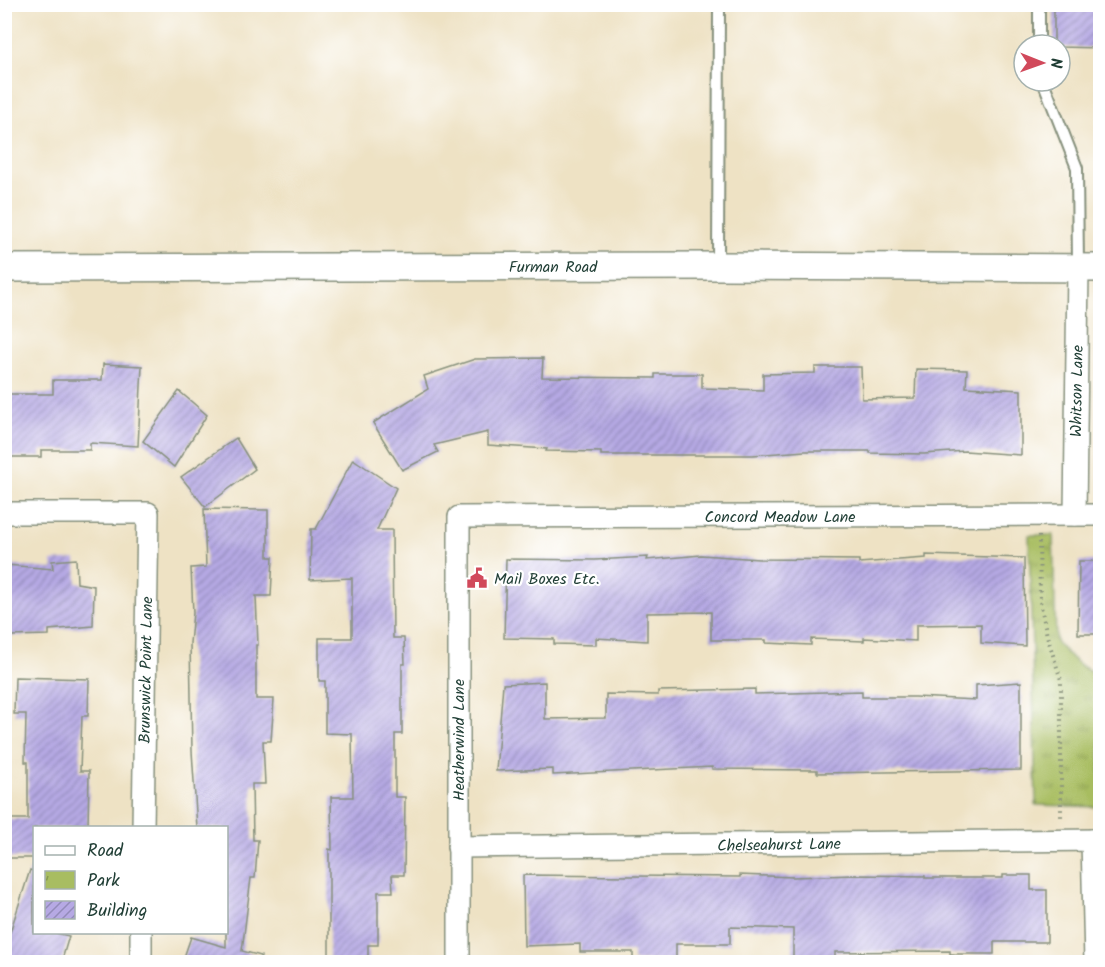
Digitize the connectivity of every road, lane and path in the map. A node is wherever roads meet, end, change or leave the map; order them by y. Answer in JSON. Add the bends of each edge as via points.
{"nodes":[{"id":1,"x":719,"y":4,"type":"edge"},
{"id":2,"x":1039,"y":4,"type":"edge"},
{"id":3,"x":1040,"y":33,"type":"edge"},
{"id":4,"x":1048,"y":93,"type":"edge"},
{"id":5,"x":718,"y":266,"type":"junction"},
{"id":6,"x":4,"y":268,"type":"edge"},
{"id":7,"x":1089,"y":268,"type":"edge"},
{"id":8,"x":4,"y":513,"type":"edge"},
{"id":9,"x":1075,"y":514,"type":"junction"},
{"id":10,"x":1101,"y":514,"type":"edge"},
{"id":11,"x":1040,"y":515,"type":"junction"},
{"id":12,"x":459,"y":517,"type":"joint"},
{"id":13,"x":143,"y":826,"type":"edge"},
{"id":14,"x":1096,"y":840,"type":"edge"},
{"id":15,"x":1060,"y":841,"type":"junction"},
{"id":16,"x":458,"y":847,"type":"junction"},
{"id":17,"x":141,"y":934,"type":"edge"},
{"id":18,"x":141,"y":963,"type":"edge"},
{"id":19,"x":459,"y":963,"type":"edge"},
{"id":20,"x":1095,"y":963,"type":"edge"}],
"edges":[{"from":1,"to":5,"type":"lane"},
{"from":2,"to":3,"type":"lane"},
{"from":4,"to":7,"type":"lane","via":[[1077,168]]},
{"from":5,"to":6,"type":"street","name":"Furman Road"},
{"from":5,"to":7,"type":"street","name":"Furman Road"},
{"from":7,"to":9,"type":"street","name":"Whitson Lane"},
{"from":8,"to":13,"type":"street","name":"Brunswick Point Lane","via":[[148,513]]},
{"from":9,"to":10,"type":"street","name":"Concord Meadow Lane"},
{"from":9,"to":11,"type":"street","name":"Concord Meadow Lane"},
{"from":11,"to":12,"type":"street","name":"Concord Meadow Lane"},
{"from":11,"to":15,"type":"path","via":[[1040,601],[1061,680]]},
{"from":12,"to":16,"type":"street","name":"Heatherwind Lane"},
{"from":14,"to":15,"type":"street","name":"Chelseahurst Lane"},
{"from":14,"to":20,"type":"street"},
{"from":15,"to":16,"type":"street","name":"Chelseahurst Lane"},
{"from":16,"to":19,"type":"street","name":"Heatherwind Lane"},
{"from":17,"to":18,"type":"street"}]}
